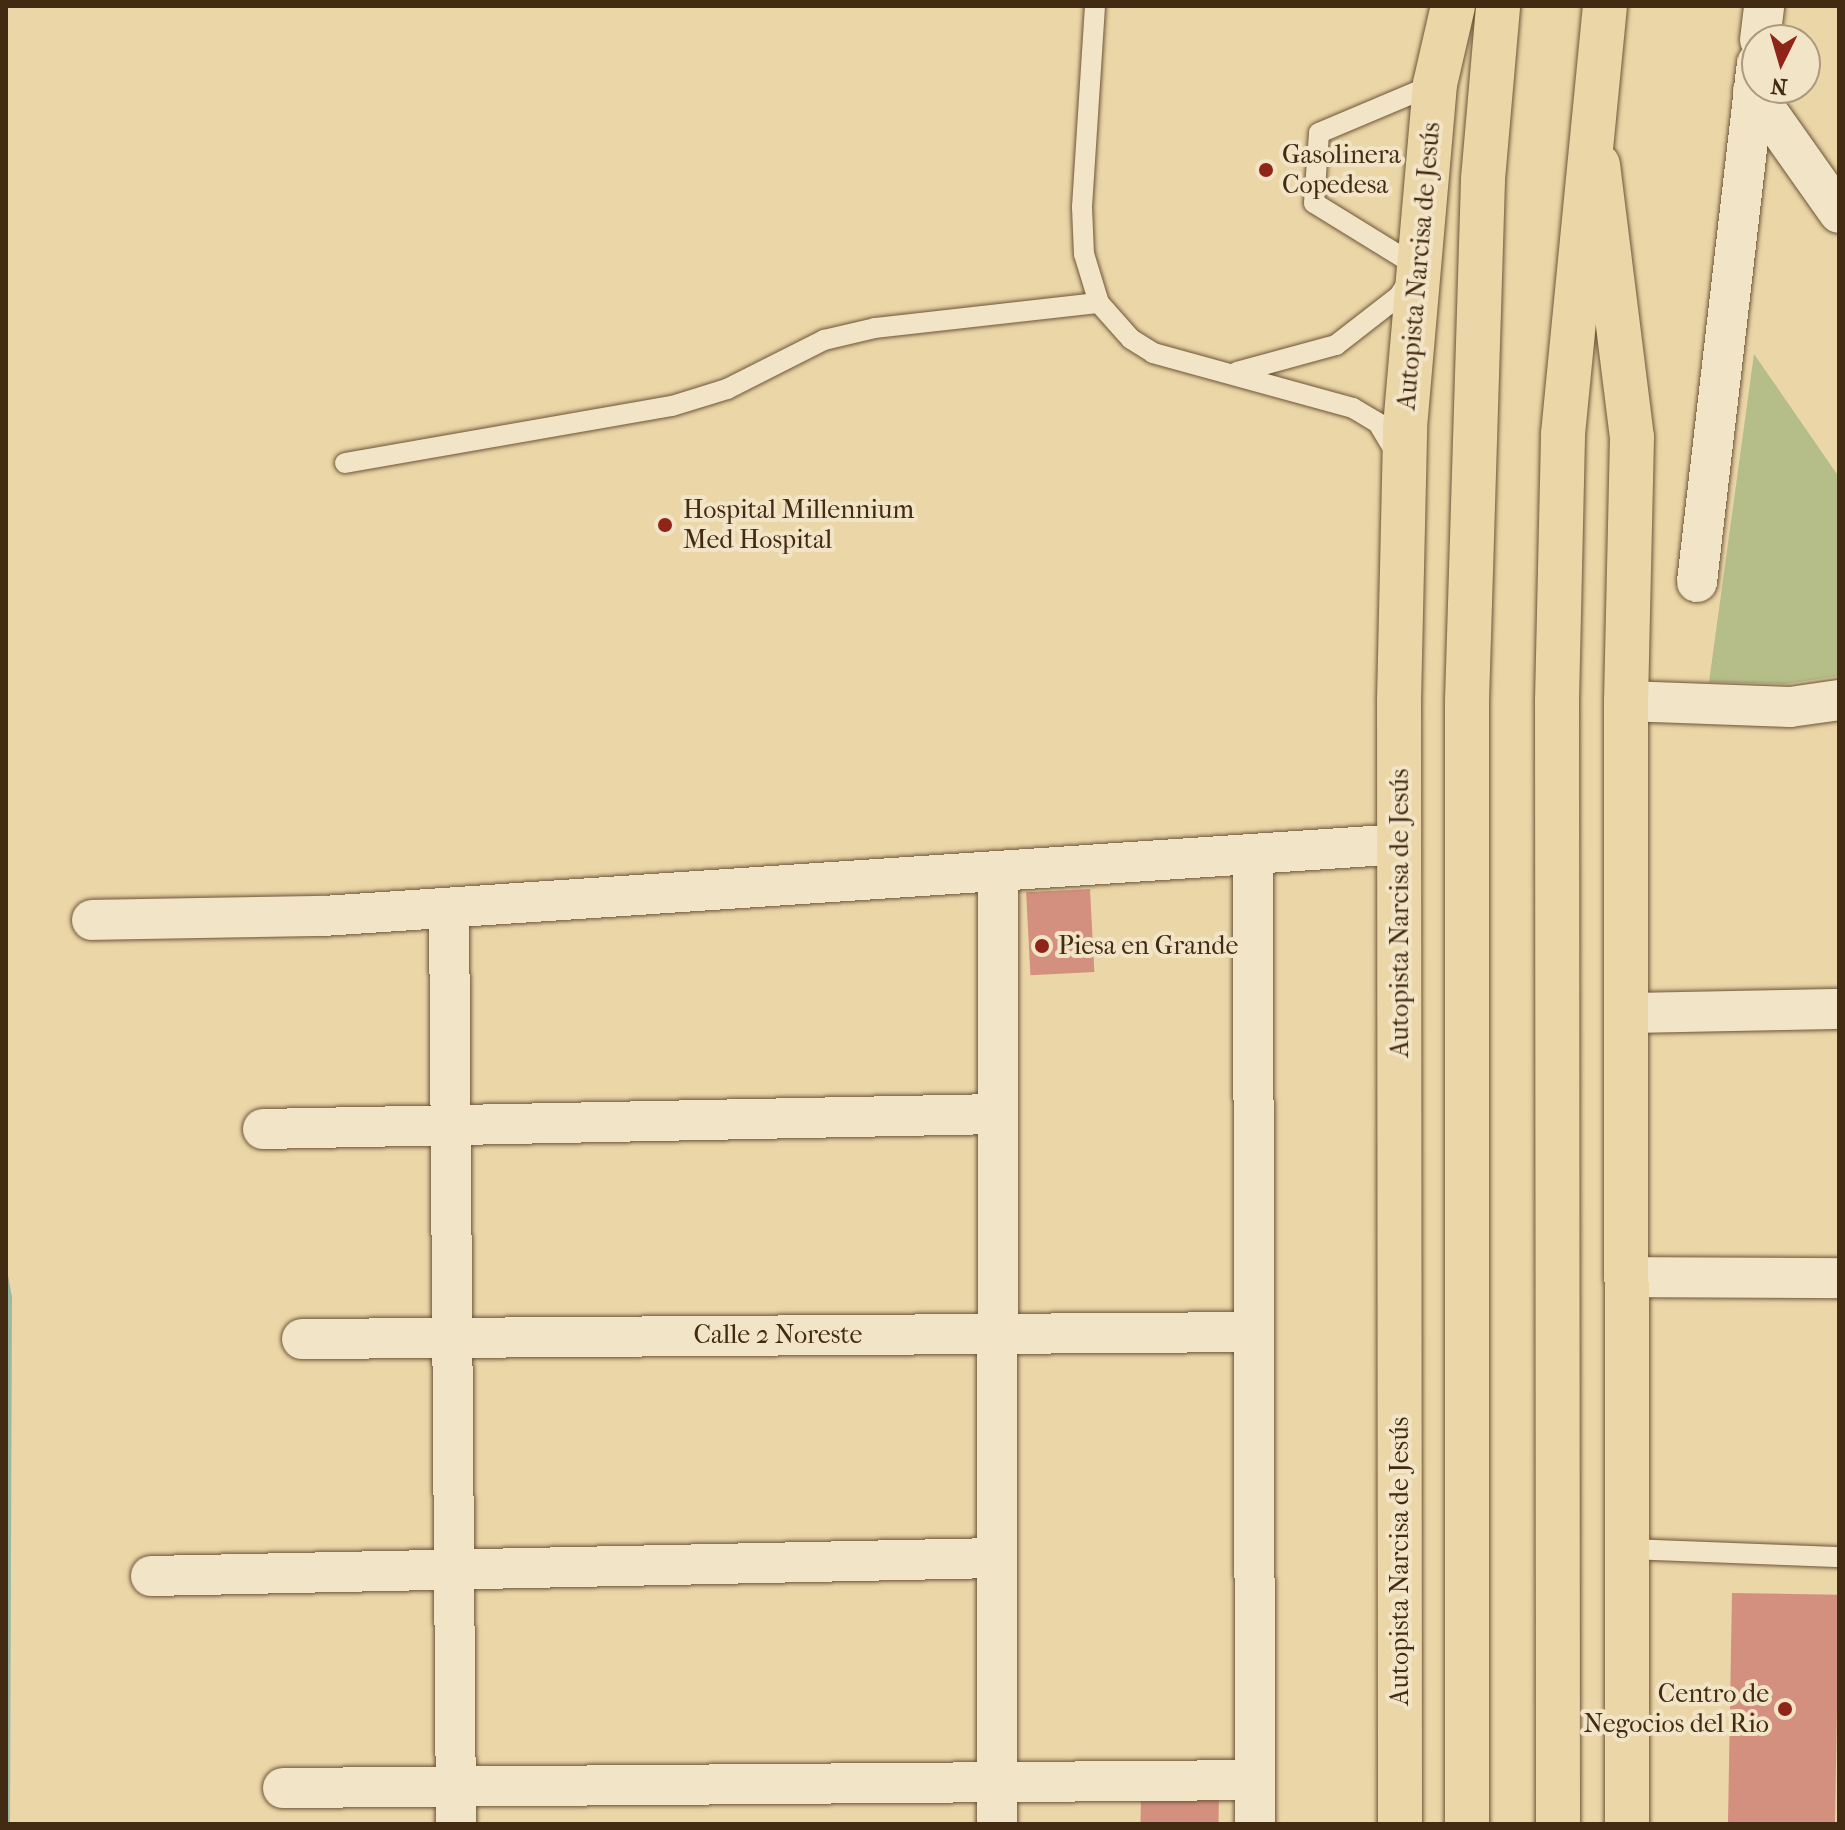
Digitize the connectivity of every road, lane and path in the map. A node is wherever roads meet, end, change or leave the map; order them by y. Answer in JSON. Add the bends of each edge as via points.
{"nodes":[{"id":1,"x":1095,"y":6,"type":"edge"},
{"id":2,"x":1440,"y":6,"type":"edge"},
{"id":3,"x":1453,"y":6,"type":"edge"},
{"id":4,"x":1498,"y":6,"type":"edge"},
{"id":5,"x":1605,"y":6,"type":"edge"},
{"id":6,"x":1435,"y":84,"type":"junction"},
{"id":7,"x":1752,"y":104,"type":"edge"},
{"id":8,"x":1772,"y":104,"type":"edge"},
{"id":9,"x":1594,"y":113,"type":"junction"},
{"id":10,"x":1839,"y":213,"type":"edge"},
{"id":11,"x":1418,"y":267,"type":"junction"},
{"id":12,"x":1099,"y":303,"type":"junction"},
{"id":13,"x":1237,"y":372,"type":"junction"},
{"id":14,"x":345,"y":463,"type":"dead end"},
{"id":15,"x":1403,"y":506,"type":"junction"},
{"id":16,"x":1697,"y":582,"type":"dead end"},
{"id":17,"x":1839,"y":700,"type":"edge"},
{"id":18,"x":1626,"y":701,"type":"junction"},
{"id":19,"x":1400,"y":844,"type":"junction"},
{"id":20,"x":1253,"y":856,"type":"junction"},
{"id":21,"x":998,"y":873,"type":"junction"},
{"id":22,"x":449,"y":908,"type":"junction"},
{"id":23,"x":92,"y":920,"type":"dead end"},
{"id":24,"x":1839,"y":1009,"type":"edge"},
{"id":25,"x":1626,"y":1013,"type":"junction"},
{"id":26,"x":997,"y":1114,"type":"junction"},
{"id":27,"x":451,"y":1125,"type":"junction"},
{"id":28,"x":263,"y":1129,"type":"dead end"},
{"id":29,"x":1627,"y":1277,"type":"junction"},
{"id":30,"x":1839,"y":1278,"type":"edge"},
{"id":31,"x":1254,"y":1332,"type":"junction"},
{"id":32,"x":997,"y":1333,"type":"junction"},
{"id":33,"x":452,"y":1338,"type":"junction"},
{"id":34,"x":302,"y":1339,"type":"dead end"},
{"id":35,"x":1626,"y":1549,"type":"junction"},
{"id":36,"x":1839,"y":1557,"type":"edge"},
{"id":37,"x":997,"y":1558,"type":"junction"},
{"id":38,"x":453,"y":1568,"type":"junction"},
{"id":39,"x":151,"y":1576,"type":"dead end"},
{"id":40,"x":1255,"y":1780,"type":"junction"},
{"id":41,"x":997,"y":1783,"type":"junction"},
{"id":42,"x":283,"y":1788,"type":"dead end"},
{"id":43,"x":457,"y":1806,"type":"edge"},
{"id":44,"x":997,"y":1824,"type":"edge"},
{"id":45,"x":1255,"y":1824,"type":"edge"},
{"id":46,"x":1400,"y":1824,"type":"edge"},
{"id":47,"x":1467,"y":1824,"type":"edge"},
{"id":48,"x":1558,"y":1824,"type":"edge"},
{"id":49,"x":1627,"y":1824,"type":"edge"}],
"edges":[{"from":1,"to":12,"type":"lane","via":[[1082,207],[1084,254]]},
{"from":2,"to":6,"type":"main road"},
{"from":3,"to":6,"type":"main road","name":"Autopista Narcisa de Jesús"},
{"from":4,"to":47,"type":"main road","via":[[1483,179],[1467,701]]},
{"from":5,"to":9,"type":"main road"},
{"from":6,"to":11,"type":"main road","name":"Autopista Narcisa de Jesús"},
{"from":6,"to":11,"type":"lane","via":[[1319,133],[1314,203]]},
{"from":7,"to":16,"type":"street"},
{"from":8,"to":10,"type":"street"},
{"from":9,"to":18,"type":"main road","via":[[1630,399]]},
{"from":9,"to":48,"type":"main road","via":[[1563,434],[1561,513]]},
{"from":11,"to":13,"type":"lane","via":[[1399,296],[1336,345]]},
{"from":11,"to":15,"type":"main road","name":"Autopista Narcisa de Jesús"},
{"from":12,"to":13,"type":"lane","via":[[1131,339],[1153,353]]},
{"from":12,"to":14,"type":"lane","via":[[875,328],[824,340],[727,389],[672,406]]},
{"from":13,"to":15,"type":"lane","via":[[1353,408],[1378,423],[1392,440]]},
{"from":15,"to":19,"type":"main road","name":"Autopista Narcisa de Jesús"},
{"from":17,"to":18,"type":"street","via":[[1790,707]]},
{"from":18,"to":25,"type":"main road"},
{"from":19,"to":20,"type":"street"},
{"from":19,"to":46,"type":"main road","name":"Autopista Narcisa de Jesús"},
{"from":20,"to":21,"type":"street"},
{"from":20,"to":31,"type":"street"},
{"from":21,"to":22,"type":"street"},
{"from":21,"to":26,"type":"street"},
{"from":22,"to":23,"type":"street"},
{"from":22,"to":27,"type":"street"},
{"from":24,"to":25,"type":"street"},
{"from":25,"to":29,"type":"main road"},
{"from":26,"to":27,"type":"street"},
{"from":26,"to":32,"type":"street"},
{"from":27,"to":28,"type":"street"},
{"from":27,"to":33,"type":"street"},
{"from":29,"to":30,"type":"street"},
{"from":29,"to":35,"type":"main road"},
{"from":31,"to":32,"type":"street","name":"Calle 2 Noreste"},
{"from":31,"to":40,"type":"street"},
{"from":32,"to":33,"type":"street","name":"Calle 2 Noreste"},
{"from":32,"to":37,"type":"street"},
{"from":33,"to":34,"type":"street","name":"Calle 2 Noreste"},
{"from":33,"to":38,"type":"street"},
{"from":35,"to":36,"type":"lane"},
{"from":35,"to":49,"type":"main road"},
{"from":37,"to":38,"type":"street"},
{"from":37,"to":41,"type":"street"},
{"from":38,"to":39,"type":"street"},
{"from":38,"to":43,"type":"street"},
{"from":40,"to":41,"type":"street"},
{"from":40,"to":45,"type":"street"},
{"from":41,"to":43,"type":"street"},
{"from":41,"to":44,"type":"street"},
{"from":42,"to":43,"type":"street"}]}
